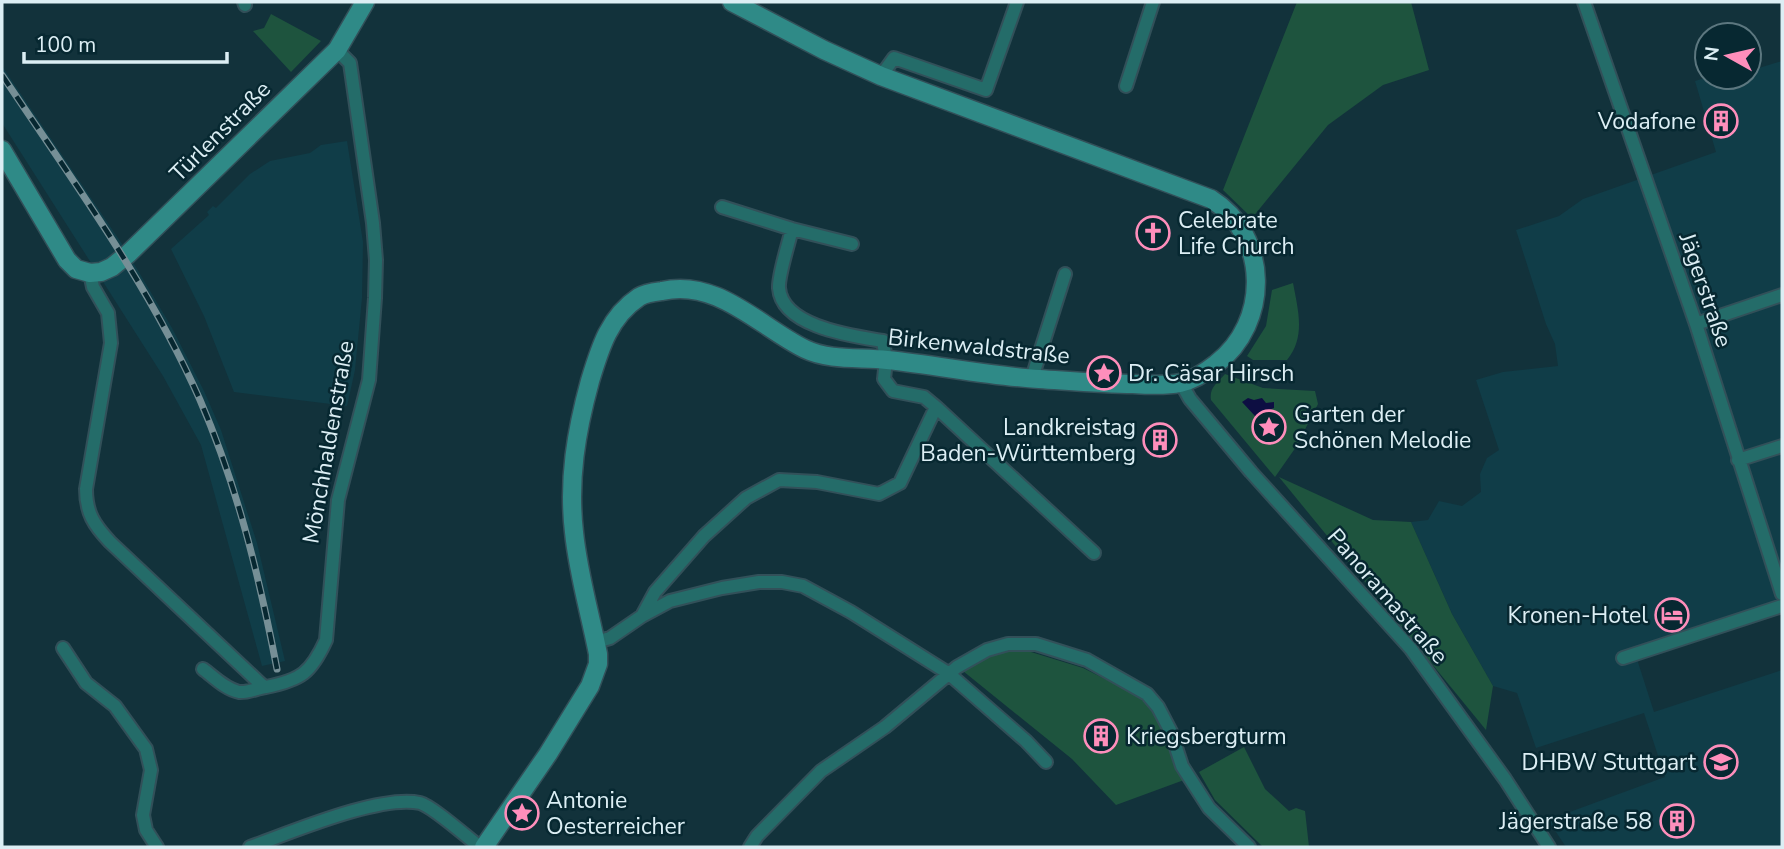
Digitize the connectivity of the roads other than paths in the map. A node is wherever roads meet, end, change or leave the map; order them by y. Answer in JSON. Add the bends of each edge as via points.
{"nodes":[{"id":1,"x":365,"y":2,"type":"edge"},
{"id":2,"x":732,"y":2,"type":"edge"},
{"id":3,"x":1017,"y":2,"type":"edge"},
{"id":4,"x":1153,"y":2,"type":"edge"},
{"id":5,"x":1584,"y":2,"type":"edge"},
{"id":6,"x":337,"y":50,"type":"junction"},
{"id":7,"x":881,"y":76,"type":"junction"},
{"id":8,"x":1126,"y":86,"type":"dead end"},
{"id":9,"x":2,"y":150,"type":"edge"},
{"id":10,"x":722,"y":207,"type":"dead end"},
{"id":11,"x":792,"y":229,"type":"junction"},
{"id":12,"x":852,"y":244,"type":"dead end"},
{"id":13,"x":90,"y":273,"type":"junction"},
{"id":14,"x":1065,"y":274,"type":"dead end"},
{"id":15,"x":1782,"y":295,"type":"edge"},
{"id":16,"x":1696,"y":324,"type":"junction"},
{"id":17,"x":886,"y":360,"type":"junction"},
{"id":18,"x":1031,"y":379,"type":"junction"},
{"id":19,"x":1181,"y":383,"type":"junction"},
{"id":20,"x":936,"y":407,"type":"junction"},
{"id":21,"x":1782,"y":446,"type":"edge"},
{"id":22,"x":1738,"y":460,"type":"junction"},
{"id":23,"x":1094,"y":553,"type":"dead end"},
{"id":24,"x":1782,"y":594,"type":"edge"},
{"id":25,"x":1782,"y":606,"type":"edge"},
{"id":26,"x":642,"y":616,"type":"junction"},
{"id":27,"x":596,"y":642,"type":"junction"},
{"id":28,"x":63,"y":648,"type":"dead end"},
{"id":29,"x":1623,"y":658,"type":"dead end"},
{"id":30,"x":203,"y":669,"type":"dead end"},
{"id":31,"x":948,"y":673,"type":"junction"},
{"id":32,"x":264,"y":687,"type":"junction"},
{"id":33,"x":1046,"y":762,"type":"dead end"},
{"id":34,"x":489,"y":845,"type":"edge"},
{"id":35,"x":157,"y":847,"type":"edge"},
{"id":36,"x":250,"y":847,"type":"edge"},
{"id":37,"x":750,"y":847,"type":"edge"},
{"id":38,"x":1249,"y":847,"type":"edge"},
{"id":39,"x":1549,"y":847,"type":"edge"}],
"edges":[{"from":1,"to":6,"type":"street","name":"Türlenstraße"},
{"from":2,"to":7,"type":"street","name":"Birkenwaldstraße"},
{"from":3,"to":7,"type":"street","via":[[986,90],[894,58]]},
{"from":4,"to":8,"type":"street"},
{"from":5,"to":16,"type":"street","name":"Jägerstraße"},
{"from":6,"to":13,"type":"street","name":"Türlenstraße","via":[[135,248],[112,267]]},
{"from":6,"to":32,"type":"street","name":"Mönchhaldenstraße","via":[[350,63],[373,223],[376,273],[369,380],[338,500],[326,640],[307,672]]},
{"from":7,"to":19,"type":"street","name":"Birkenwaldstraße","via":[[1197,193],[1229,212],[1246,237],[1257,277],[1250,321],[1229,354]]},
{"from":9,"to":13,"type":"street","via":[[67,260]]},
{"from":10,"to":11,"type":"street"},
{"from":11,"to":12,"type":"street"},
{"from":11,"to":17,"type":"street","via":[[779,288],[789,310],[825,331],[883,341]]},
{"from":13,"to":32,"type":"street","via":[[108,313],[111,343],[86,489],[88,512],[110,542]]},
{"from":14,"to":18,"type":"street"},
{"from":15,"to":16,"type":"street"},
{"from":16,"to":22,"type":"street","name":"Jägerstraße"},
{"from":17,"to":18,"type":"street","name":"Birkenwaldstraße"},
{"from":17,"to":20,"type":"street","via":[[884,379],[893,391],[924,397]]},
{"from":17,"to":27,"type":"street","name":"Birkenwaldstraße","via":[[819,354],[739,307],[705,293],[670,289],[642,295],[615,317],[600,346],[578,427],[571,496]]},
{"from":18,"to":19,"type":"street","name":"Birkenwaldstraße"},
{"from":19,"to":39,"type":"street","name":"Panoramastraße","via":[[1251,472],[1411,649]]},
{"from":20,"to":23,"type":"street"},
{"from":20,"to":26,"type":"street","via":[[900,483],[879,494],[779,480],[746,498],[704,536],[655,592]]},
{"from":21,"to":22,"type":"street"},
{"from":22,"to":24,"type":"street","name":"Jägerstraße"},
{"from":25,"to":29,"type":"street"},
{"from":26,"to":27,"type":"street"},
{"from":26,"to":31,"type":"street","via":[[670,601],[722,588],[782,582],[803,586],[851,612]]},
{"from":27,"to":34,"type":"street","name":"Birkenwaldstraße","via":[[598,664],[590,686]]},
{"from":28,"to":35,"type":"street","via":[[86,683],[115,706],[146,749],[151,770],[143,815]]},
{"from":30,"to":32,"type":"street","name":"Mönchhaldenstraße","via":[[243,693]]},
{"from":31,"to":33,"type":"street"},
{"from":31,"to":37,"type":"street","via":[[885,727],[821,771]]},
{"from":31,"to":38,"type":"street","via":[[987,650],[1036,644],[1087,660],[1124,679],[1158,707],[1182,766],[1209,808]]},
{"from":34,"to":36,"type":"street","via":[[422,803],[391,802]]}]}
